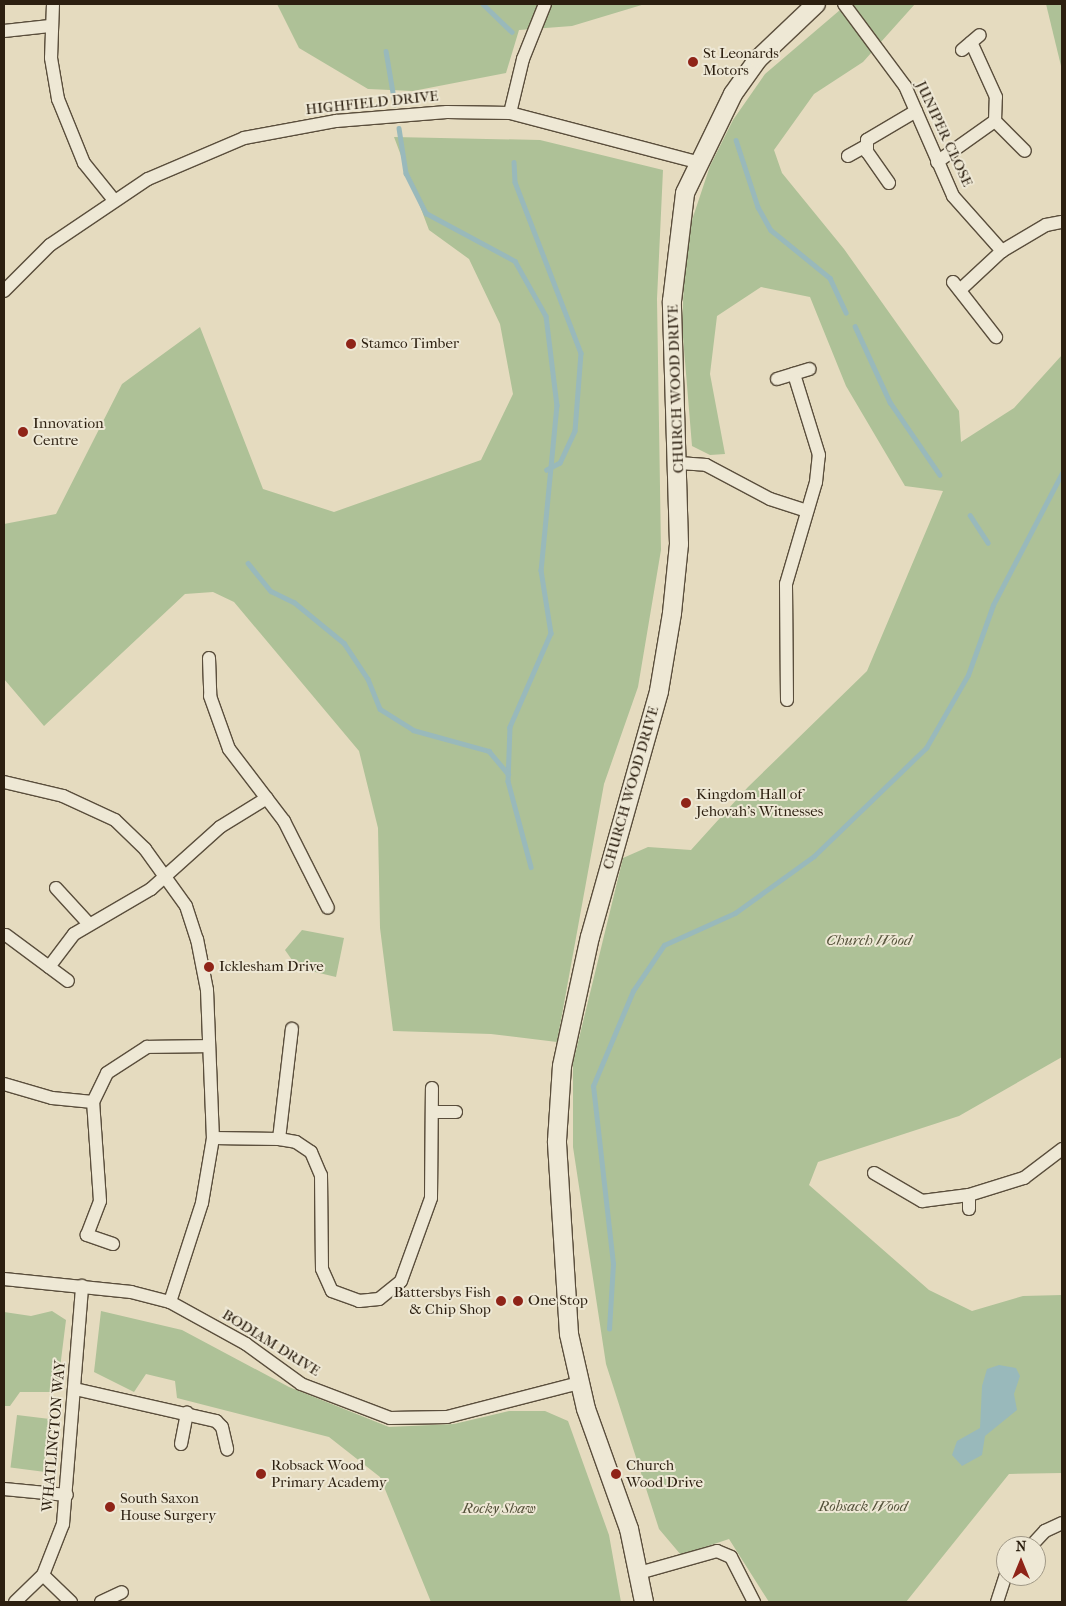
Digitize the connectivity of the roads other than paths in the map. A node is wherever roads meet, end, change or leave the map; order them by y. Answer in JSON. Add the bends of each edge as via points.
{"nodes":[{"id":1,"x":53,"y":4,"type":"edge"},
{"id":2,"x":545,"y":4,"type":"edge"},
{"id":3,"x":816,"y":4,"type":"edge"},
{"id":4,"x":844,"y":4,"type":"edge"},
{"id":5,"x":50,"y":26,"type":"junction"},
{"id":6,"x":4,"y":31,"type":"edge"},
{"id":7,"x":971,"y":42,"type":"dead end"},
{"id":8,"x":916,"y":111,"type":"junction"},
{"id":9,"x":510,"y":113,"type":"junction"},
{"id":10,"x":995,"y":121,"type":"junction"},
{"id":11,"x":866,"y":146,"type":"junction"},
{"id":12,"x":1025,"y":151,"type":"dead end"},
{"id":13,"x":848,"y":156,"type":"dead end"},
{"id":14,"x":696,"y":162,"type":"junction"},
{"id":15,"x":937,"y":162,"type":"junction"},
{"id":16,"x":889,"y":183,"type":"dead end"},
{"id":17,"x":113,"y":199,"type":"junction"},
{"id":18,"x":1062,"y":222,"type":"edge"},
{"id":19,"x":1002,"y":251,"type":"junction"},
{"id":20,"x":4,"y":291,"type":"edge"},
{"id":21,"x":996,"y":337,"type":"dead end"},
{"id":22,"x":809,"y":369,"type":"dead end"},
{"id":23,"x":794,"y":374,"type":"junction"},
{"id":24,"x":777,"y":379,"type":"dead end"},
{"id":25,"x":679,"y":462,"type":"junction"},
{"id":26,"x":807,"y":511,"type":"junction"},
{"id":27,"x":209,"y":658,"type":"dead end"},
{"id":28,"x":791,"y":692,"type":"dead end"},
{"id":29,"x":4,"y":782,"type":"edge"},
{"id":30,"x":267,"y":798,"type":"junction"},
{"id":31,"x":165,"y":876,"type":"junction"},
{"id":32,"x":56,"y":888,"type":"dead end"},
{"id":33,"x":328,"y":908,"type":"dead end"},
{"id":34,"x":89,"y":924,"type":"junction"},
{"id":35,"x":6,"y":935,"type":"dead end"},
{"id":36,"x":49,"y":967,"type":"junction"},
{"id":37,"x":68,"y":980,"type":"dead end"},
{"id":38,"x":292,"y":1029,"type":"dead end"},
{"id":39,"x":209,"y":1046,"type":"junction"},
{"id":40,"x":4,"y":1084,"type":"edge"},
{"id":41,"x":432,"y":1088,"type":"dead end"},
{"id":42,"x":93,"y":1102,"type":"junction"},
{"id":43,"x":433,"y":1112,"type":"junction"},
{"id":44,"x":456,"y":1112,"type":"dead end"},
{"id":45,"x":213,"y":1138,"type":"junction"},
{"id":46,"x":280,"y":1139,"type":"junction"},
{"id":47,"x":1062,"y":1149,"type":"edge"},
{"id":48,"x":874,"y":1173,"type":"dead end"},
{"id":49,"x":969,"y":1195,"type":"junction"},
{"id":50,"x":969,"y":1209,"type":"dead end"},
{"id":51,"x":114,"y":1244,"type":"dead end"},
{"id":52,"x":4,"y":1279,"type":"edge"},
{"id":53,"x":82,"y":1286,"type":"junction"},
{"id":54,"x":170,"y":1302,"type":"junction"},
{"id":55,"x":579,"y":1383,"type":"junction"},
{"id":56,"x":75,"y":1389,"type":"junction"},
{"id":57,"x":187,"y":1413,"type":"junction"},
{"id":58,"x":181,"y":1444,"type":"dead end"},
{"id":59,"x":227,"y":1449,"type":"dead end"},
{"id":60,"x":4,"y":1489,"type":"edge"},
{"id":61,"x":67,"y":1495,"type":"junction"},
{"id":62,"x":1062,"y":1523,"type":"edge"},
{"id":63,"x":1040,"y":1536,"type":"edge"},
{"id":64,"x":639,"y":1573,"type":"junction"},
{"id":65,"x":43,"y":1575,"type":"junction"},
{"id":66,"x":1002,"y":1586,"type":"edge"},
{"id":67,"x":122,"y":1592,"type":"dead end"},
{"id":68,"x":15,"y":1602,"type":"edge"},
{"id":69,"x":71,"y":1602,"type":"edge"},
{"id":70,"x":101,"y":1602,"type":"edge"},
{"id":71,"x":644,"y":1602,"type":"edge"},
{"id":72,"x":754,"y":1602,"type":"edge"},
{"id":73,"x":997,"y":1602,"type":"edge"}],
"edges":[{"from":1,"to":5,"type":"street"},
{"from":2,"to":9,"type":"street","via":[[523,58]]},
{"from":3,"to":14,"type":"street","name":"CHURCH WOOD DRIVE","via":[[758,58]]},
{"from":4,"to":8,"type":"street","name":"JUNIPER CLOSE","via":[[905,86]]},
{"from":5,"to":6,"type":"street"},
{"from":5,"to":17,"type":"street","via":[[58,100],[84,163]]},
{"from":7,"to":10,"type":"street","via":[[996,97]]},
{"from":8,"to":11,"type":"street","via":[[877,132]]},
{"from":8,"to":15,"type":"street","name":"JUNIPER CLOSE"},
{"from":9,"to":14,"type":"street","name":"HIGHFIELD DRIVE"},
{"from":9,"to":17,"type":"street","name":"HIGHFIELD DRIVE","via":[[447,112],[336,121],[244,138]]},
{"from":10,"to":12,"type":"street"},
{"from":10,"to":15,"type":"street"},
{"from":11,"to":13,"type":"street"},
{"from":11,"to":16,"type":"street"},
{"from":14,"to":25,"type":"street","name":"CHURCH WOOD DRIVE","via":[[685,193],[672,301]]},
{"from":15,"to":19,"type":"street","name":"JUNIPER CLOSE","via":[[953,196]]},
{"from":17,"to":20,"type":"street","name":"HIGHFIELD DRIVE","via":[[50,245]]},
{"from":18,"to":19,"type":"street","via":[[1033,232]]},
{"from":19,"to":21,"type":"street","via":[[956,286]]},
{"from":22,"to":23,"type":"street"},
{"from":23,"to":24,"type":"street"},
{"from":23,"to":26,"type":"street","via":[[819,455]]},
{"from":25,"to":26,"type":"street","via":[[706,464],[770,499]]},
{"from":25,"to":55,"type":"street","name":"CHURCH WOOD DRIVE","via":[[679,544],[659,690],[594,919],[562,1066],[557,1141],[569,1334]]},
{"from":26,"to":28,"type":"street","via":[[786,584]]},
{"from":27,"to":30,"type":"street","via":[[210,696],[229,749]]},
{"from":29,"to":31,"type":"street","via":[[63,796],[114,820],[145,849]]},
{"from":30,"to":31,"type":"street","via":[[220,827]]},
{"from":30,"to":33,"type":"street","via":[[284,821]]},
{"from":31,"to":34,"type":"street","via":[[117,912]]},
{"from":31,"to":39,"type":"street","via":[[186,906],[197,939],[207,990]]},
{"from":32,"to":34,"type":"street"},
{"from":34,"to":36,"type":"street","via":[[74,934]]},
{"from":35,"to":36,"type":"street"},
{"from":36,"to":37,"type":"street"},
{"from":38,"to":46,"type":"street"},
{"from":39,"to":42,"type":"street","via":[[147,1048],[107,1074]]},
{"from":39,"to":45,"type":"street"},
{"from":40,"to":42,"type":"street","via":[[52,1098]]},
{"from":41,"to":43,"type":"street"},
{"from":42,"to":51,"type":"street","via":[[100,1201],[85,1241]]},
{"from":43,"to":44,"type":"street"},
{"from":43,"to":46,"type":"street","via":[[431,1198],[401,1281],[379,1299],[359,1302],[332,1291],[322,1269],[321,1175],[311,1152],[296,1142]]},
{"from":45,"to":46,"type":"street"},
{"from":45,"to":54,"type":"street","via":[[202,1203]]},
{"from":47,"to":49,"type":"street","via":[[1024,1178]]},
{"from":48,"to":49,"type":"street","via":[[922,1201]]},
{"from":49,"to":50,"type":"street"},
{"from":52,"to":53,"type":"street","name":"BODIAM DRIVE"},
{"from":53,"to":54,"type":"street","name":"BODIAM DRIVE"},
{"from":53,"to":56,"type":"street","name":"WHATLINGTON WAY"},
{"from":54,"to":55,"type":"street","name":"BODIAM DRIVE","via":[[246,1344],[301,1384],[390,1418],[447,1417]]},
{"from":55,"to":64,"type":"street","name":"CHURCH WOOD DRIVE","via":[[629,1529]]},
{"from":56,"to":57,"type":"street"},
{"from":56,"to":61,"type":"street","name":"WHATLINGTON WAY"},
{"from":57,"to":58,"type":"street"},
{"from":57,"to":59,"type":"street","via":[[216,1421],[222,1427]]},
{"from":60,"to":61,"type":"street"},
{"from":61,"to":65,"type":"street","name":"WHATLINGTON WAY","via":[[55,1550]]},
{"from":62,"to":63,"type":"street"},
{"from":64,"to":71,"type":"street","name":"CHURCH WOOD DRIVE"},
{"from":64,"to":72,"type":"street","via":[[718,1552],[731,1557]]},
{"from":65,"to":68,"type":"street","name":"WHATLINGTON WAY"},
{"from":65,"to":69,"type":"street"},
{"from":66,"to":73,"type":"street"},
{"from":67,"to":70,"type":"street"}]}
